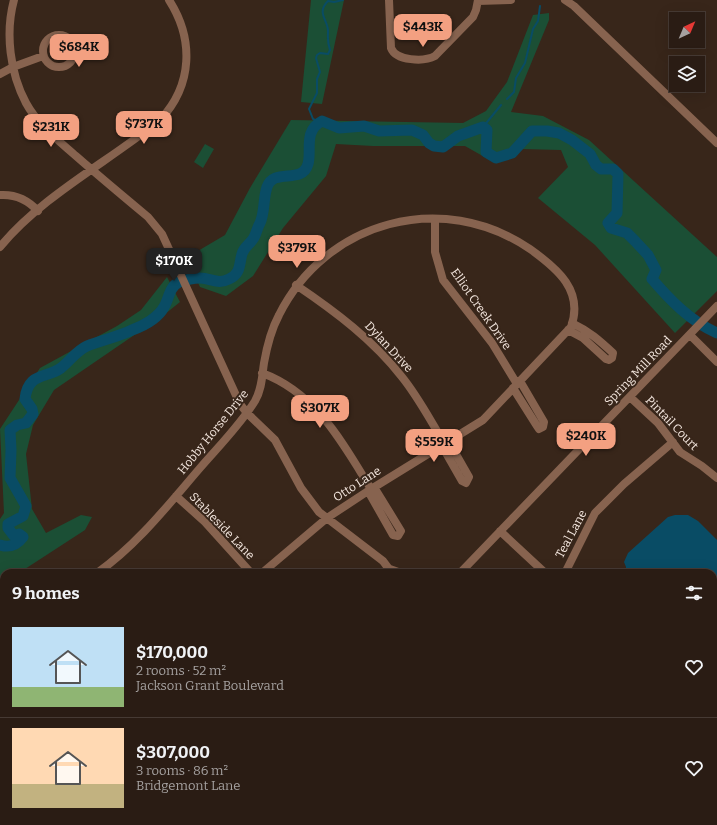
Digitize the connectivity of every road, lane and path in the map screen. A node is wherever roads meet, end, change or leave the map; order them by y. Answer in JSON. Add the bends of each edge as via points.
{"nodes":[{"id":1,"x":14,"y":0,"type":"edge"},
{"id":2,"x":169,"y":0,"type":"edge"},
{"id":3,"x":389,"y":0,"type":"edge"},
{"id":4,"x":478,"y":0,"type":"edge"},
{"id":5,"x":511,"y":0,"type":"edge"},
{"id":6,"x":565,"y":0,"type":"edge"},
{"id":7,"x":44,"y":56,"type":"junction"},
{"id":8,"x":13,"y":67,"type":"junction"},
{"id":9,"x":0,"y":74,"type":"edge"},
{"id":10,"x":717,"y":143,"type":"edge"},
{"id":11,"x":93,"y":170,"type":"junction"},
{"id":12,"x":0,"y":195,"type":"edge"},
{"id":13,"x":38,"y":211,"type":"junction"},
{"id":14,"x":435,"y":220,"type":"junction"},
{"id":15,"x":0,"y":247,"type":"edge"},
{"id":16,"x":296,"y":285,"type":"junction"},
{"id":17,"x":717,"y":306,"type":"edge"},
{"id":18,"x":570,"y":327,"type":"junction"},
{"id":19,"x":690,"y":335,"type":"junction"},
{"id":20,"x":717,"y":362,"type":"edge"},
{"id":21,"x":262,"y":373,"type":"junction"},
{"id":22,"x":517,"y":384,"type":"junction"},
{"id":23,"x":630,"y":397,"type":"junction"},
{"id":24,"x":247,"y":413,"type":"junction"},
{"id":25,"x":672,"y":442,"type":"junction"},
{"id":26,"x":445,"y":444,"type":"junction"},
{"id":27,"x":717,"y":478,"type":"edge"},
{"id":28,"x":371,"y":489,"type":"junction"},
{"id":29,"x":176,"y":496,"type":"junction"},
{"id":30,"x":327,"y":518,"type":"junction"},
{"id":31,"x":500,"y":531,"type":"junction"},
{"id":32,"x":103,"y":569,"type":"edge"},
{"id":33,"x":247,"y":569,"type":"edge"},
{"id":34,"x":267,"y":569,"type":"edge"},
{"id":35,"x":389,"y":569,"type":"edge"},
{"id":36,"x":464,"y":569,"type":"edge"},
{"id":37,"x":541,"y":569,"type":"edge"},
{"id":38,"x":567,"y":569,"type":"edge"}],
"edges":[{"from":1,"to":8,"type":"street","via":[[10,30]]},
{"from":2,"to":11,"type":"street","via":[[181,21],[186,48],[183,80],[178,96],[160,120]]},
{"from":3,"to":4,"type":"street","via":[[391,48],[394,55],[402,58],[429,58],[435,56],[473,17]]},
{"from":4,"to":5,"type":"street"},
{"from":6,"to":10,"type":"street"},
{"from":7,"to":7,"type":"street","via":[[54,66],[64,66],[75,56],[74,45],[67,37],[56,34],[44,45]]},
{"from":7,"to":8,"type":"street"},
{"from":8,"to":9,"type":"street"},
{"from":8,"to":11,"type":"street","via":[[20,89],[32,111],[49,133]]},
{"from":11,"to":13,"type":"street"},
{"from":11,"to":24,"type":"street","via":[[148,217],[162,234],[240,404]]},
{"from":12,"to":13,"type":"street","via":[[21,198]]},
{"from":13,"to":15,"type":"street"},
{"from":14,"to":16,"type":"street","name":"Hobby Horse Drive","via":[[404,220],[358,234],[323,257]]},
{"from":14,"to":18,"type":"street","name":"Hobby Horse Drive","via":[[462,222],[496,231],[539,256],[569,286],[576,309]]},
{"from":14,"to":22,"type":"street","name":"Elliot Creek Drive","via":[[435,252],[443,280],[492,343]]},
{"from":16,"to":21,"type":"street","name":"Hobby Horse Drive","via":[[274,325]]},
{"from":16,"to":26,"type":"street","name":"Dylan Drive","via":[[341,316],[390,362],[414,394]]},
{"from":17,"to":19,"type":"street","name":"Spring Mill Road"},
{"from":18,"to":18,"type":"street","via":[[588,331],[613,353],[612,358],[606,359]]},
{"from":18,"to":22,"type":"street","name":"Otto Lane"},
{"from":19,"to":20,"type":"street"},
{"from":19,"to":23,"type":"street","name":"Spring Mill Road"},
{"from":21,"to":24,"type":"street","name":"Hobby Horse Drive","via":[[260,390]]},
{"from":21,"to":28,"type":"street","via":[[290,386],[318,412],[340,439]]},
{"from":22,"to":22,"type":"street","name":"Elliot Creek Drive","via":[[544,422],[543,427],[539,429],[537,426]]},
{"from":22,"to":26,"type":"street","name":"Otto Lane","via":[[483,420]]},
{"from":23,"to":25,"type":"street","name":"Pintail Court","via":[[658,423]]},
{"from":23,"to":31,"type":"street","name":"Spring Mill Road"},
{"from":24,"to":29,"type":"street","name":"Hobby Horse Drive"},
{"from":24,"to":30,"type":"street","via":[[275,440],[309,501]]},
{"from":25,"to":27,"type":"street","name":"Pintail Court","via":[[687,458]]},
{"from":25,"to":38,"type":"street","name":"Teal Lane","via":[[595,513]]},
{"from":26,"to":28,"type":"street","name":"Otto Lane"},
{"from":28,"to":28,"type":"street","via":[[401,531],[398,536],[393,535]]},
{"from":28,"to":30,"type":"street","name":"Otto Lane"},
{"from":29,"to":32,"type":"street","name":"Hobby Horse Drive","via":[[142,534]]},
{"from":29,"to":33,"type":"street","name":"Stableside Lane","via":[[205,522]]},
{"from":30,"to":34,"type":"street","name":"Otto Lane"},
{"from":30,"to":35,"type":"street","via":[[363,545]]},
{"from":31,"to":36,"type":"street","name":"Spring Mill Road"},
{"from":31,"to":37,"type":"street"}]}
